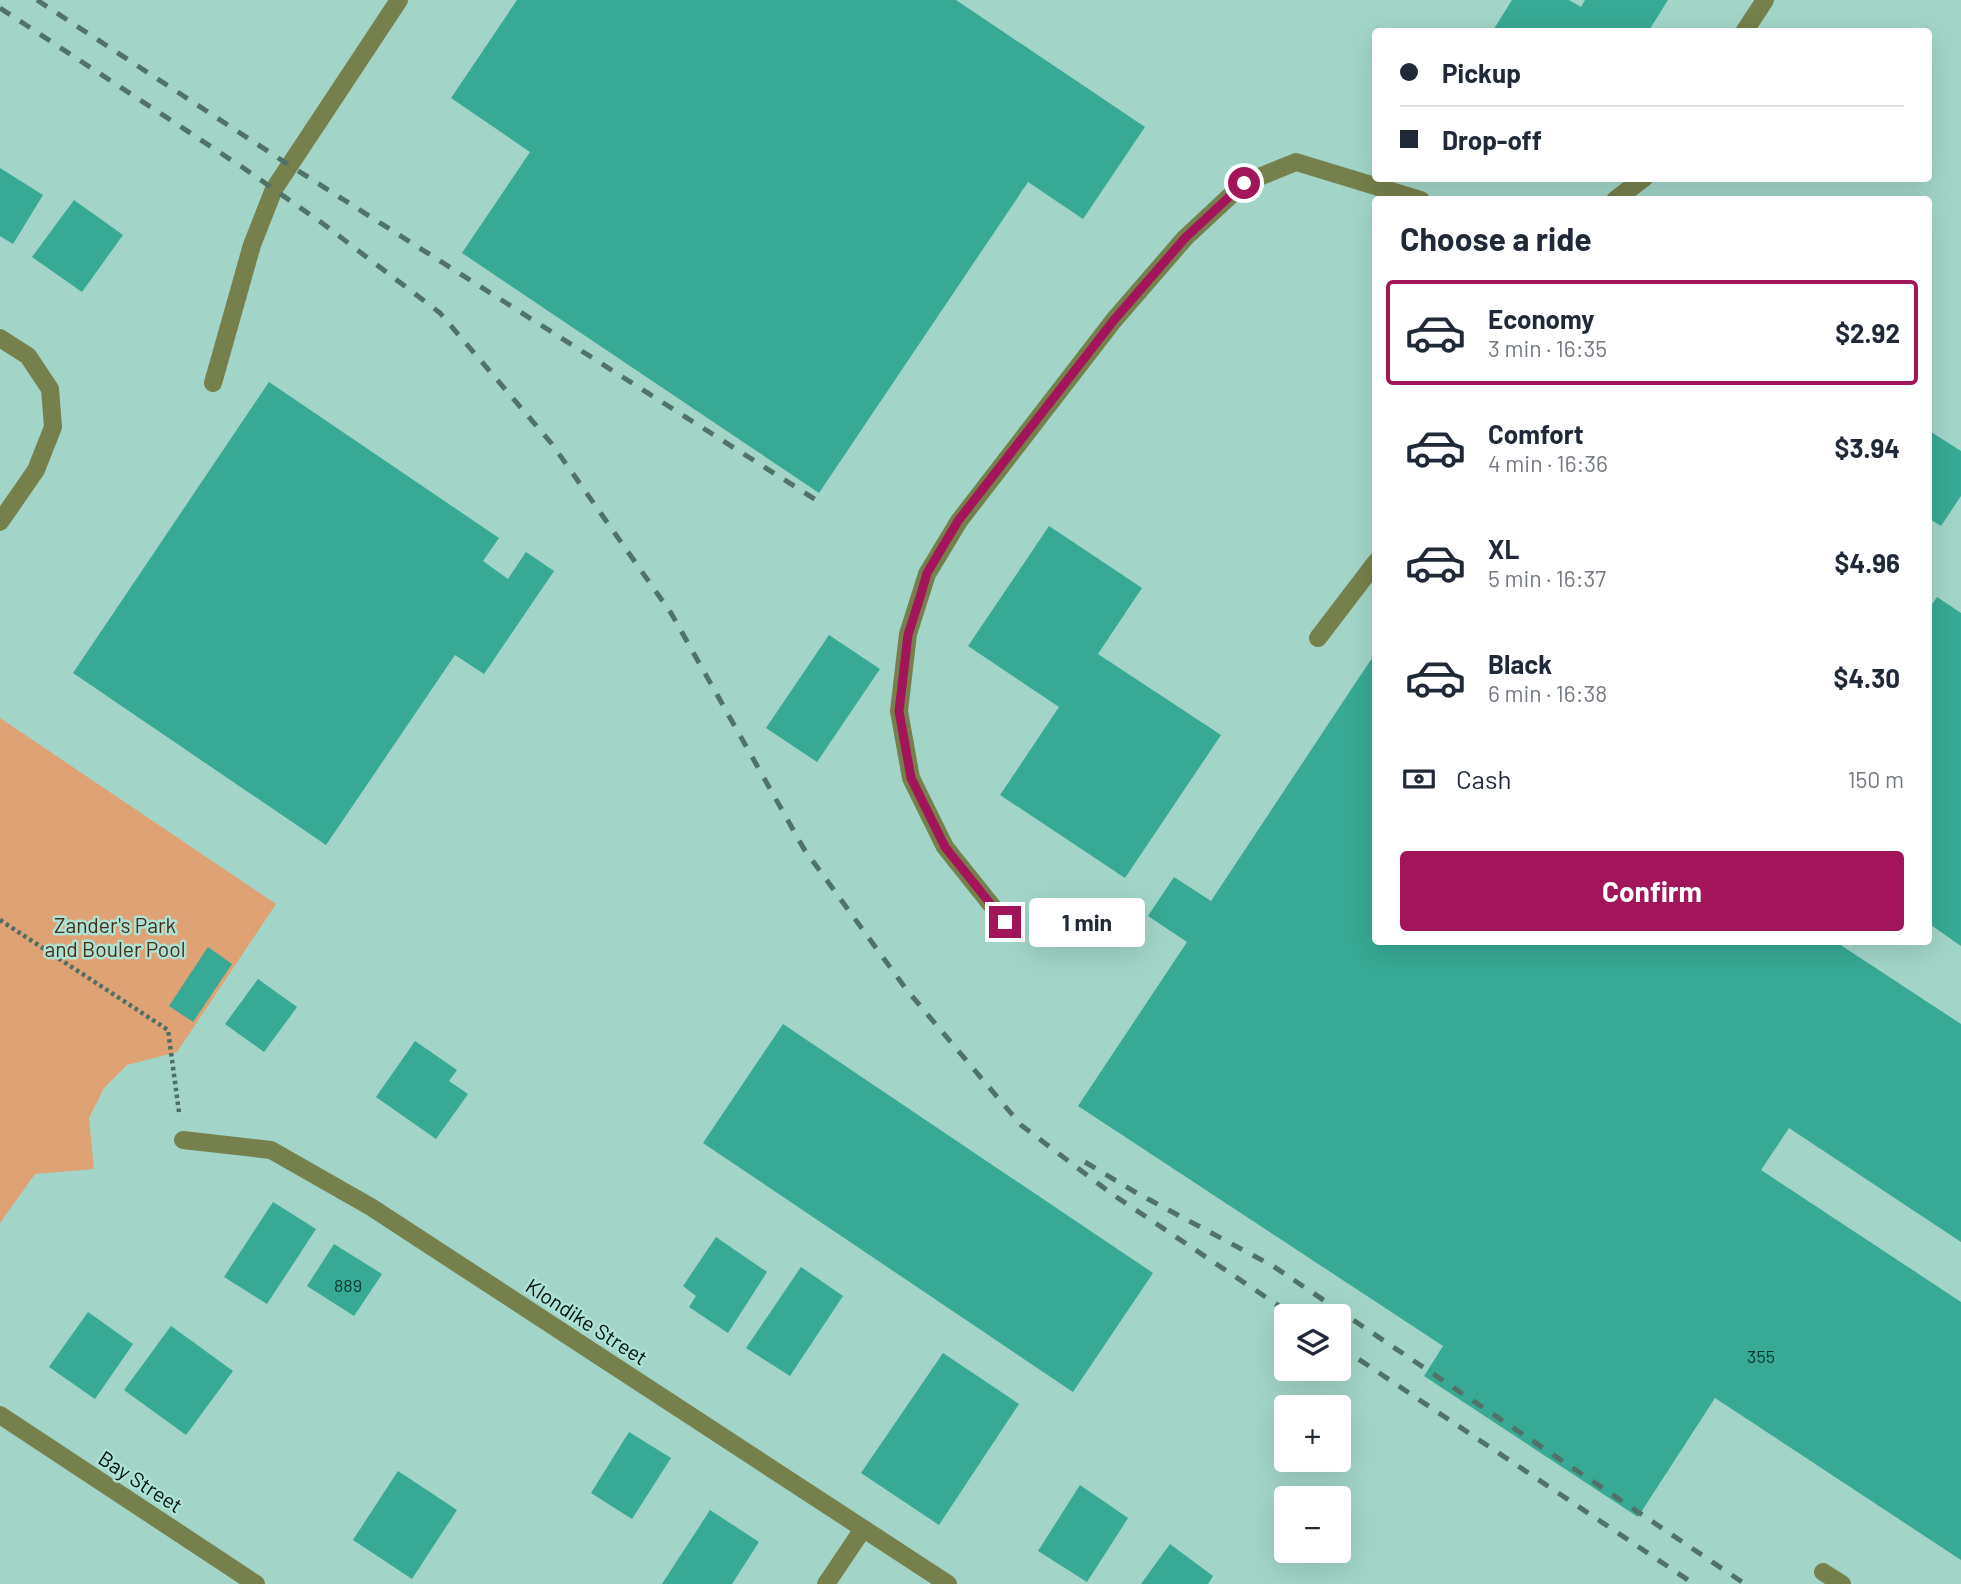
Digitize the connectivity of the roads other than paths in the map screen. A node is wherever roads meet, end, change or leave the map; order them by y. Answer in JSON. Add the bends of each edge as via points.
{"nodes":[{"id":1,"x":400,"y":0,"type":"edge"},
{"id":2,"x":1765,"y":0,"type":"edge"},
{"id":3,"x":1747,"y":28,"type":"edge"},
{"id":4,"x":1639,"y":182,"type":"edge"},
{"id":5,"x":1408,"y":196,"type":"edge"},
{"id":6,"x":1620,"y":196,"type":"edge"},
{"id":7,"x":0,"y":338,"type":"edge"},
{"id":8,"x":213,"y":383,"type":"dead end"},
{"id":9,"x":0,"y":522,"type":"edge"},
{"id":10,"x":1372,"y":567,"type":"edge"},
{"id":11,"x":1318,"y":638,"type":"dead end"},
{"id":12,"x":1005,"y":922,"type":"dead end"},
{"id":13,"x":183,"y":1140,"type":"road end"},
{"id":14,"x":0,"y":1415,"type":"edge"},
{"id":15,"x":863,"y":1529,"type":"junction"},
{"id":16,"x":1823,"y":1572,"type":"dead end"},
{"id":17,"x":256,"y":1584,"type":"edge"},
{"id":18,"x":826,"y":1584,"type":"edge"},
{"id":19,"x":947,"y":1584,"type":"edge"},
{"id":20,"x":1842,"y":1584,"type":"edge"}],
"edges":[{"from":1,"to":8,"type":"street","via":[[274,189],[251,245]]},
{"from":2,"to":3,"type":"street"},
{"from":4,"to":6,"type":"street"},
{"from":5,"to":12,"type":"street","via":[[1296,162],[1244,183],[1185,238],[1114,320],[958,521],[927,573],[908,635],[899,711],[911,778],[945,847]]},
{"from":7,"to":9,"type":"street","via":[[28,356],[50,389],[53,427],[36,470]]},
{"from":10,"to":11,"type":"street"},
{"from":13,"to":15,"type":"street","name":"Klondike Street","via":[[271,1150],[371,1207]]},
{"from":14,"to":17,"type":"street","name":"Bay Street"},
{"from":15,"to":18,"type":"street"},
{"from":15,"to":19,"type":"street","name":"Klondike Street"},
{"from":16,"to":20,"type":"street"}]}
